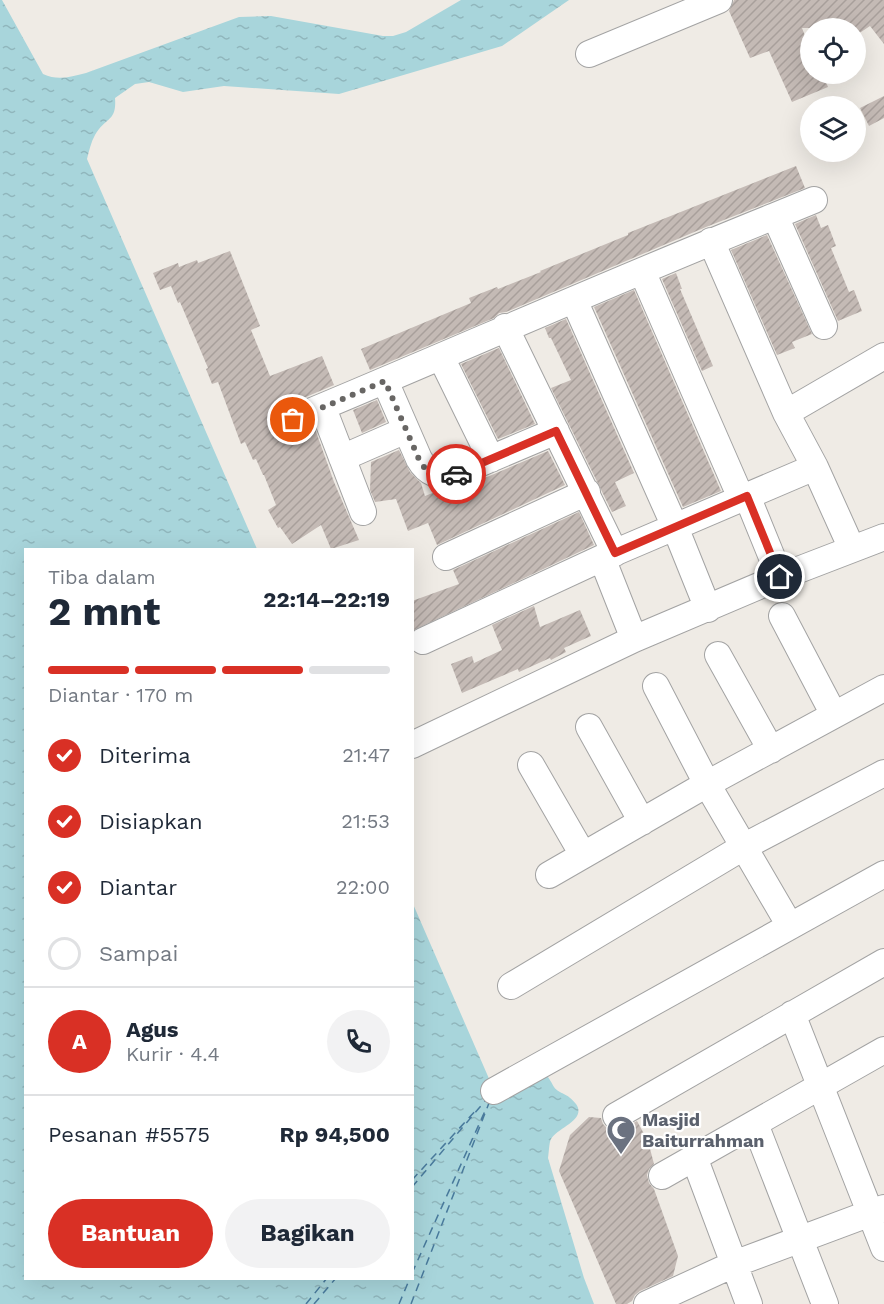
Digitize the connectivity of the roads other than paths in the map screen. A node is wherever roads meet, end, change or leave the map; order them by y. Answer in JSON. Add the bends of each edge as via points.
{"nodes":[{"id":1,"x":719,"y":0,"type":"edge"},
{"id":2,"x":589,"y":54,"type":"dead end"},
{"id":3,"x":814,"y":200,"type":"dead end"},
{"id":4,"x":775,"y":216,"type":"junction"},
{"id":5,"x":711,"y":241,"type":"junction"},
{"id":6,"x":642,"y":271,"type":"junction"},
{"id":7,"x":574,"y":300,"type":"junction"},
{"id":8,"x":824,"y":326,"type":"dead end"},
{"id":9,"x":505,"y":327,"type":"junction"},
{"id":10,"x":884,"y":356,"type":"edge"},
{"id":11,"x":441,"y":357,"type":"junction"},
{"id":12,"x":385,"y":381,"type":"junction"},
{"id":13,"x":786,"y":413,"type":"junction"},
{"id":14,"x":326,"y":416,"type":"dead end"},
{"id":15,"x":293,"y":420,"type":"dead end"},
{"id":16,"x":406,"y":430,"type":"junction"},
{"id":17,"x":556,"y":431,"type":"junction"},
{"id":18,"x":342,"y":458,"type":"junction"},
{"id":19,"x":491,"y":459,"type":"junction"},
{"id":20,"x":815,"y":467,"type":"junction"},
{"id":21,"x":587,"y":492,"type":"junction"},
{"id":22,"x":744,"y":497,"type":"junction"},
{"id":23,"x":363,"y":512,"type":"dead end"},
{"id":24,"x":675,"y":527,"type":"junction"},
{"id":25,"x":884,"y":537,"type":"edge"},
{"id":26,"x":852,"y":549,"type":"junction"},
{"id":27,"x":609,"y":556,"type":"junction"},
{"id":28,"x":446,"y":557,"type":"dead end"},
{"id":29,"x":780,"y":577,"type":"junction"},
{"id":30,"x":708,"y":609,"type":"junction"},
{"id":31,"x":782,"y":616,"type":"dead end"},
{"id":32,"x":634,"y":639,"type":"junction"},
{"id":33,"x":423,"y":641,"type":"dead end"},
{"id":34,"x":718,"y":656,"type":"dead end"},
{"id":35,"x":656,"y":686,"type":"dead end"},
{"id":36,"x":884,"y":688,"type":"edge"},
{"id":37,"x":834,"y":716,"type":"junction"},
{"id":38,"x":589,"y":727,"type":"dead end"},
{"id":39,"x":414,"y":744,"type":"edge"},
{"id":40,"x":771,"y":750,"type":"junction"},
{"id":41,"x":531,"y":765,"type":"dead end"},
{"id":42,"x":884,"y":772,"type":"edge"},
{"id":43,"x":707,"y":784,"type":"junction"},
{"id":44,"x":642,"y":822,"type":"junction"},
{"id":45,"x":745,"y":846,"type":"junction"},
{"id":46,"x":583,"y":855,"type":"junction"},
{"id":47,"x":884,"y":874,"type":"edge"},
{"id":48,"x":549,"y":876,"type":"dead end"},
{"id":49,"x":790,"y":926,"type":"junction"},
{"id":50,"x":884,"y":963,"type":"edge"},
{"id":51,"x":512,"y":986,"type":"dead end"},
{"id":52,"x":792,"y":1014,"type":"junction"},
{"id":53,"x":884,"y":1050,"type":"edge"},
{"id":54,"x":819,"y":1086,"type":"junction"},
{"id":55,"x":494,"y":1091,"type":"dead end"},
{"id":56,"x":616,"y":1116,"type":"dead end"},
{"id":57,"x":755,"y":1124,"type":"junction"},
{"id":58,"x":694,"y":1158,"type":"junction"},
{"id":59,"x":662,"y":1176,"type":"dead end"},
{"id":60,"x":878,"y":1211,"type":"edge"},
{"id":61,"x":801,"y":1240,"type":"junction"},
{"id":62,"x":884,"y":1248,"type":"edge"},
{"id":63,"x":734,"y":1264,"type":"junction"},
{"id":64,"x":647,"y":1304,"type":"edge"},
{"id":65,"x":749,"y":1304,"type":"edge"},
{"id":66,"x":825,"y":1304,"type":"edge"}],
"edges":[{"from":1,"to":2,"type":"street"},
{"from":3,"to":4,"type":"street"},
{"from":4,"to":5,"type":"street"},
{"from":4,"to":8,"type":"street"},
{"from":5,"to":6,"type":"street"},
{"from":5,"to":13,"type":"street"},
{"from":6,"to":7,"type":"street"},
{"from":6,"to":22,"type":"street"},
{"from":7,"to":9,"type":"street"},
{"from":7,"to":24,"type":"street"},
{"from":9,"to":11,"type":"street"},
{"from":9,"to":17,"type":"street"},
{"from":10,"to":13,"type":"street"},
{"from":11,"to":12,"type":"street"},
{"from":11,"to":19,"type":"street"},
{"from":12,"to":15,"type":"street"},
{"from":12,"to":16,"type":"street"},
{"from":13,"to":20,"type":"street"},
{"from":14,"to":18,"type":"street"},
{"from":16,"to":18,"type":"street"},
{"from":16,"to":19,"type":"street","via":[[421,464],[431,473],[445,477]]},
{"from":17,"to":19,"type":"street"},
{"from":17,"to":21,"type":"street"},
{"from":18,"to":23,"type":"street"},
{"from":20,"to":22,"type":"street"},
{"from":20,"to":26,"type":"street"},
{"from":21,"to":27,"type":"street"},
{"from":21,"to":28,"type":"street"},
{"from":22,"to":24,"type":"street"},
{"from":22,"to":29,"type":"street"},
{"from":24,"to":27,"type":"street"},
{"from":24,"to":30,"type":"street"},
{"from":25,"to":26,"type":"street"},
{"from":26,"to":29,"type":"street"},
{"from":27,"to":32,"type":"street"},
{"from":27,"to":33,"type":"street"},
{"from":29,"to":30,"type":"street"},
{"from":30,"to":32,"type":"street"},
{"from":31,"to":37,"type":"street"},
{"from":32,"to":39,"type":"street"},
{"from":34,"to":40,"type":"street"},
{"from":35,"to":43,"type":"street"},
{"from":36,"to":37,"type":"street"},
{"from":37,"to":40,"type":"street"},
{"from":38,"to":44,"type":"street"},
{"from":40,"to":43,"type":"street"},
{"from":41,"to":46,"type":"street"},
{"from":42,"to":45,"type":"street"},
{"from":43,"to":44,"type":"street"},
{"from":43,"to":45,"type":"street"},
{"from":44,"to":46,"type":"street"},
{"from":45,"to":49,"type":"street"},
{"from":45,"to":51,"type":"street"},
{"from":46,"to":48,"type":"street"},
{"from":47,"to":49,"type":"street"},
{"from":49,"to":55,"type":"street"},
{"from":50,"to":52,"type":"street"},
{"from":52,"to":54,"type":"street"},
{"from":52,"to":56,"type":"street"},
{"from":53,"to":54,"type":"street"},
{"from":54,"to":57,"type":"street"},
{"from":54,"to":60,"type":"street"},
{"from":57,"to":58,"type":"street"},
{"from":57,"to":61,"type":"street"},
{"from":58,"to":59,"type":"street"},
{"from":58,"to":63,"type":"street"},
{"from":60,"to":61,"type":"street"},
{"from":60,"to":62,"type":"street"},
{"from":61,"to":63,"type":"street"},
{"from":61,"to":66,"type":"street"},
{"from":63,"to":64,"type":"street"},
{"from":63,"to":65,"type":"street"}]}
